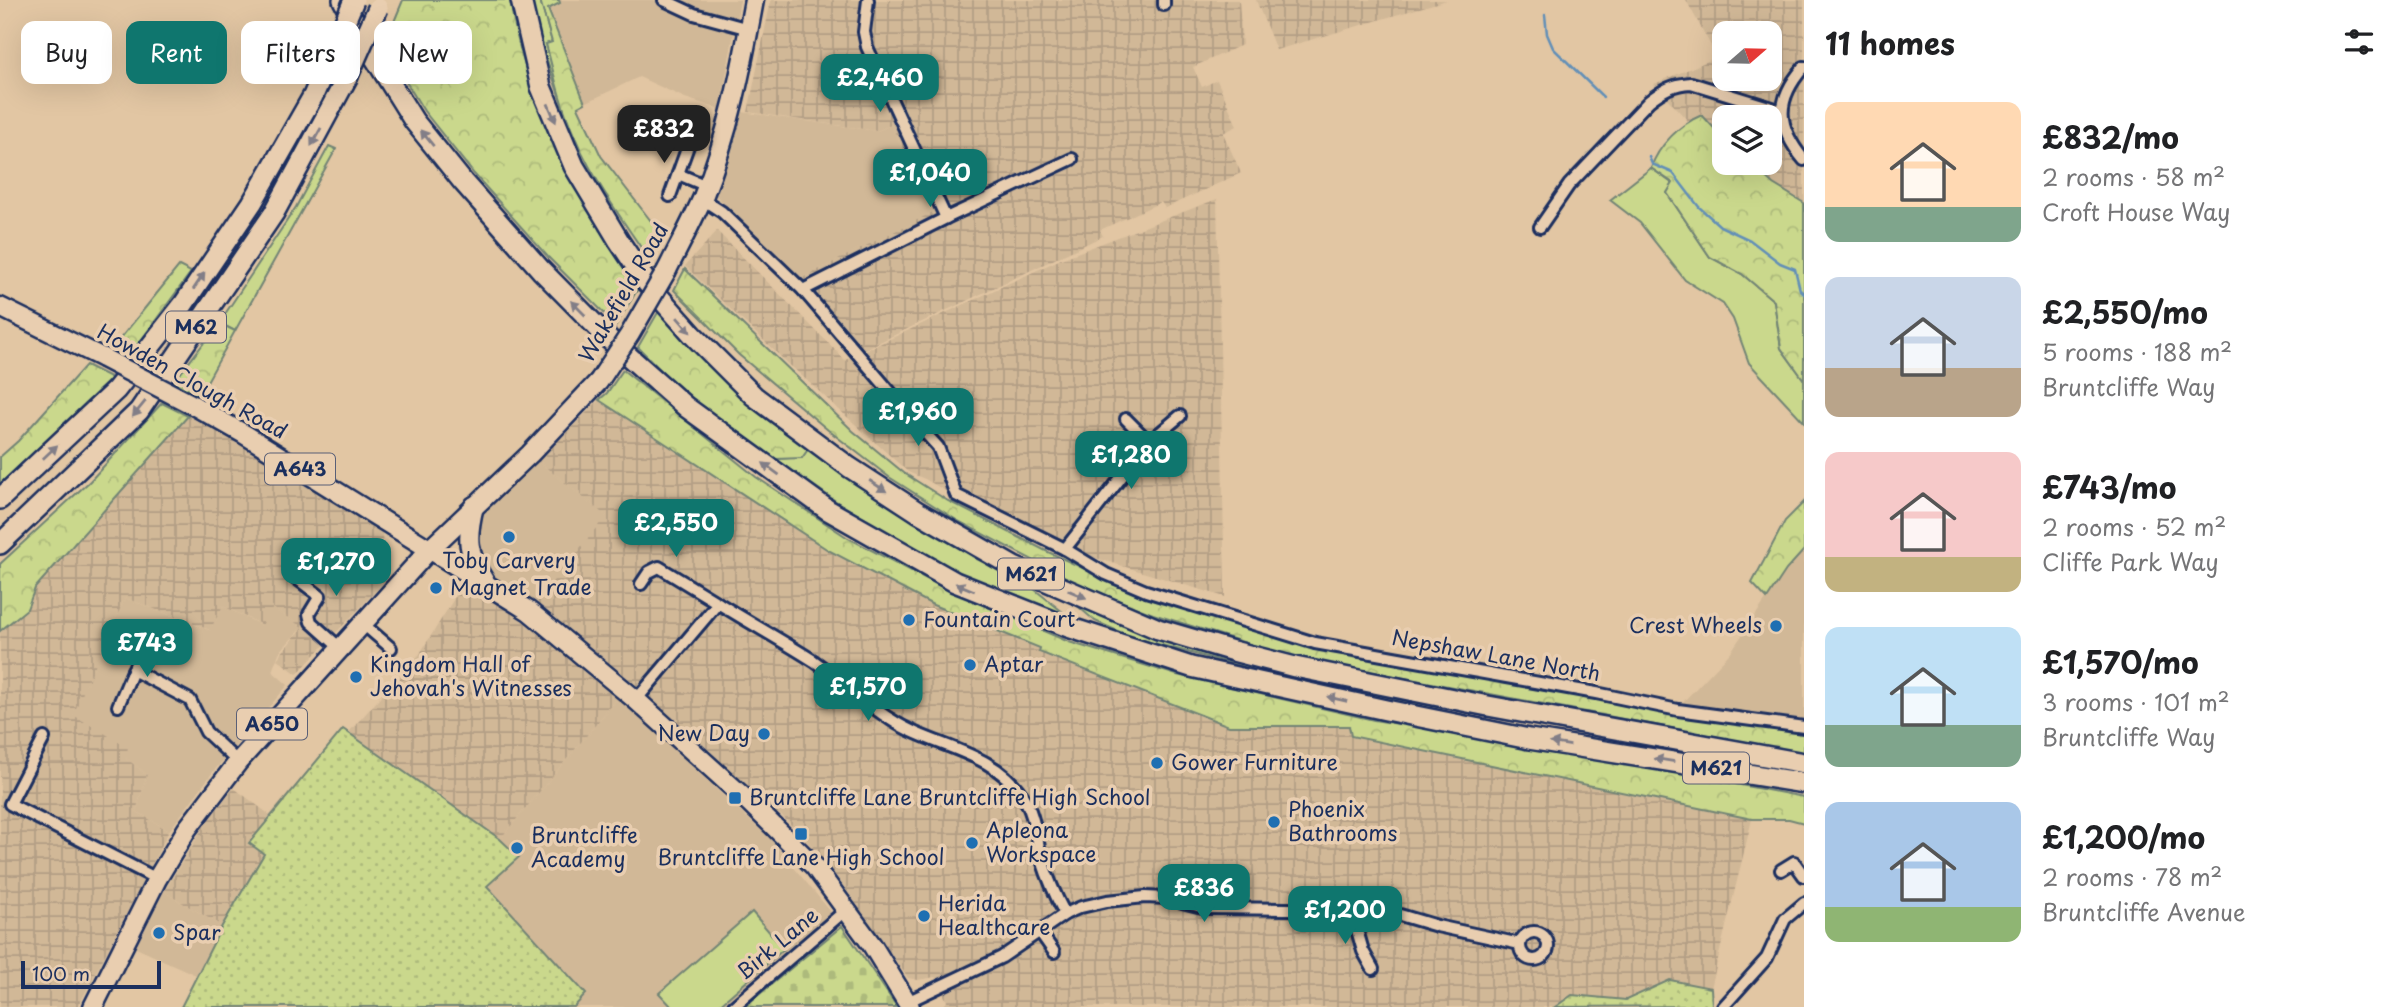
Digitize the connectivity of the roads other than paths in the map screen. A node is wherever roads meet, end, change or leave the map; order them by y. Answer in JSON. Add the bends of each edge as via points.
{"nodes":[{"id":1,"x":343,"y":0,"type":"edge"},
{"id":2,"x":354,"y":0,"type":"edge"},
{"id":3,"x":521,"y":0,"type":"edge"},
{"id":4,"x":664,"y":0,"type":"edge"},
{"id":5,"x":754,"y":0,"type":"edge"},
{"id":6,"x":868,"y":0,"type":"edge"},
{"id":7,"x":379,"y":4,"type":"edge"},
{"id":8,"x":749,"y":29,"type":"junction"},
{"id":9,"x":1804,"y":67,"type":"edge"},
{"id":10,"x":1762,"y":105,"type":"edge"},
{"id":11,"x":1782,"y":111,"type":"joint"},
{"id":12,"x":688,"y":146,"type":"dead end"},
{"id":13,"x":1072,"y":159,"type":"dead end"},
{"id":14,"x":1804,"y":160,"type":"edge"},
{"id":15,"x":678,"y":174,"type":"junction"},
{"id":16,"x":704,"y":192,"type":"junction"},
{"id":17,"x":670,"y":196,"type":"dead end"},
{"id":18,"x":946,"y":218,"type":"junction"},
{"id":19,"x":1540,"y":227,"type":"dead end"},
{"id":20,"x":803,"y":290,"type":"junction"},
{"id":21,"x":0,"y":307,"type":"edge"},
{"id":22,"x":1180,"y":416,"type":"dead end"},
{"id":23,"x":1126,"y":419,"type":"dead end"},
{"id":24,"x":1149,"y":442,"type":"junction"},
{"id":25,"x":0,"y":499,"type":"edge"},
{"id":26,"x":474,"y":506,"type":"junction"},
{"id":27,"x":0,"y":544,"type":"edge"},
{"id":28,"x":430,"y":549,"type":"junction"},
{"id":29,"x":1065,"y":550,"type":"junction"},
{"id":30,"x":292,"y":575,"type":"dead end"},
{"id":31,"x":486,"y":584,"type":"junction"},
{"id":32,"x":641,"y":584,"type":"dead end"},
{"id":33,"x":718,"y":603,"type":"junction"},
{"id":34,"x":362,"y":623,"type":"junction"},
{"id":35,"x":146,"y":640,"type":"dead end"},
{"id":36,"x":340,"y":648,"type":"junction"},
{"id":37,"x":391,"y":648,"type":"dead end"},
{"id":38,"x":133,"y":670,"type":"junction"},
{"id":39,"x":636,"y":700,"type":"junction"},
{"id":40,"x":118,"y":706,"type":"dead end"},
{"id":41,"x":1804,"y":727,"type":"edge"},
{"id":42,"x":44,"y":738,"type":"dead end"},
{"id":43,"x":238,"y":762,"type":"junction"},
{"id":44,"x":1804,"y":763,"type":"edge"},
{"id":45,"x":1804,"y":783,"type":"edge"},
{"id":46,"x":1781,"y":870,"type":"dead end"},
{"id":47,"x":1804,"y":876,"type":"edge"},
{"id":48,"x":157,"y":879,"type":"junction"},
{"id":49,"x":1804,"y":903,"type":"edge"},
{"id":50,"x":848,"y":909,"type":"junction"},
{"id":51,"x":1351,"y":909,"type":"junction"},
{"id":52,"x":1065,"y":914,"type":"junction"},
{"id":53,"x":1040,"y":932,"type":"junction"},
{"id":54,"x":1520,"y":944,"type":"dead end"},
{"id":55,"x":1054,"y":952,"type":"dead end"},
{"id":56,"x":1373,"y":970,"type":"dead end"},
{"id":57,"x":908,"y":1004,"type":"edge"},
{"id":58,"x":93,"y":1007,"type":"edge"},
{"id":59,"x":733,"y":1007,"type":"edge"},
{"id":60,"x":1723,"y":1007,"type":"edge"}],
"edges":[{"from":45,"to":1,"type":"highway","number":"M621","one_way":true,"via":[[1529,739],[1191,667],[1068,628],[955,582],[828,510],[686,407],[609,339],[541,270],[414,121]]},
{"from":25,"to":2,"type":"highway","number":"M62","one_way":true,"bridge":true,"via":[[116,390],[183,305],[252,203],[313,96]]},
{"from":3,"to":44,"type":"highway","number":"M621","one_way":true,"via":[[541,87],[574,166],[647,283],[754,396],[918,512],[1026,572],[1158,629],[1233,651],[1488,706]]},
{"from":4,"to":8,"type":"street","via":[[694,14]]},
{"from":5,"to":8,"type":"main road","name":"Wakefield Road","number":"A650"},
{"from":6,"to":18,"type":"street","via":[[867,47]]},
{"from":7,"to":27,"type":"highway","number":"M62","one_way":true,"bridge":true,"via":[[348,76],[274,213],[139,411]]},
{"from":8,"to":16,"type":"main road","name":"Wakefield Road","number":"A650","via":[[742,71]]},
{"from":9,"to":11,"type":"street","via":[[1789,87]]},
{"from":10,"to":19,"type":"street","via":[[1691,83],[1665,89],[1569,185]]},
{"from":11,"to":14,"type":"street","via":[[1786,134]]},
{"from":12,"to":15,"type":"street"},
{"from":13,"to":18,"type":"street"},
{"from":15,"to":16,"type":"street","name":"Nepshaw Lane North"},
{"from":15,"to":17,"type":"street"},
{"from":16,"to":20,"type":"street","name":"Nepshaw Lane North"},
{"from":16,"to":26,"type":"main road","name":"Wakefield Road","number":"A650","bridge":true,"via":[[667,270],[599,381]]},
{"from":18,"to":20,"type":"street"},
{"from":20,"to":29,"type":"street","name":"Nepshaw Lane North","via":[[938,447],[956,495]]},
{"from":21,"to":28,"type":"main road","name":"Howden Clough Road","number":"A643","bridge":true,"via":[[193,405]]},
{"from":22,"to":24,"type":"street"},
{"from":23,"to":24,"type":"street"},
{"from":24,"to":29,"type":"street"},
{"from":26,"to":28,"type":"main road","name":"Wakefield Road","number":"A650"},
{"from":26,"to":31,"type":"main road","via":[[468,544]]},
{"from":28,"to":31,"type":"main road","number":"A643"},
{"from":28,"to":34,"type":"main road","number":"A650"},
{"from":29,"to":41,"type":"street","name":"Nepshaw Lane North","via":[[1146,591],[1342,649],[1678,710]]},
{"from":30,"to":36,"type":"street","via":[[320,596],[309,614],[311,622]]},
{"from":31,"to":39,"type":"main road","number":"A643","via":[[528,611]]},
{"from":32,"to":33,"type":"street","via":[[659,567]]},
{"from":33,"to":39,"type":"street"},
{"from":33,"to":52,"type":"street","via":[[814,662],[891,720],[1003,773],[1031,810],[1042,861]]},
{"from":34,"to":36,"type":"main road","number":"A650"},
{"from":34,"to":37,"type":"street"},
{"from":35,"to":38,"type":"street"},
{"from":36,"to":43,"type":"main road","number":"A650"},
{"from":38,"to":40,"type":"street"},
{"from":38,"to":43,"type":"street","via":[[190,700],[206,732]]},
{"from":39,"to":50,"type":"main road","number":"A643","via":[[812,864]]},
{"from":42,"to":48,"type":"street","via":[[10,804]]},
{"from":43,"to":48,"type":"main road","number":"A650"},
{"from":46,"to":47,"type":"street","via":[[1794,862]]},
{"from":48,"to":58,"type":"main road","number":"A650"},
{"from":49,"to":60,"type":"street","via":[[1785,919],[1767,958]]},
{"from":50,"to":57,"type":"main road","number":"A643"},
{"from":50,"to":59,"type":"street","name":"Birk Lane"},
{"from":51,"to":52,"type":"street","via":[[1206,908],[1145,897],[1107,901]]},
{"from":51,"to":54,"type":"street","via":[[1384,910]]},
{"from":51,"to":56,"type":"street"},
{"from":52,"to":53,"type":"street"},
{"from":53,"to":55,"type":"street"},
{"from":53,"to":57,"type":"street","via":[[984,967]]}]}
